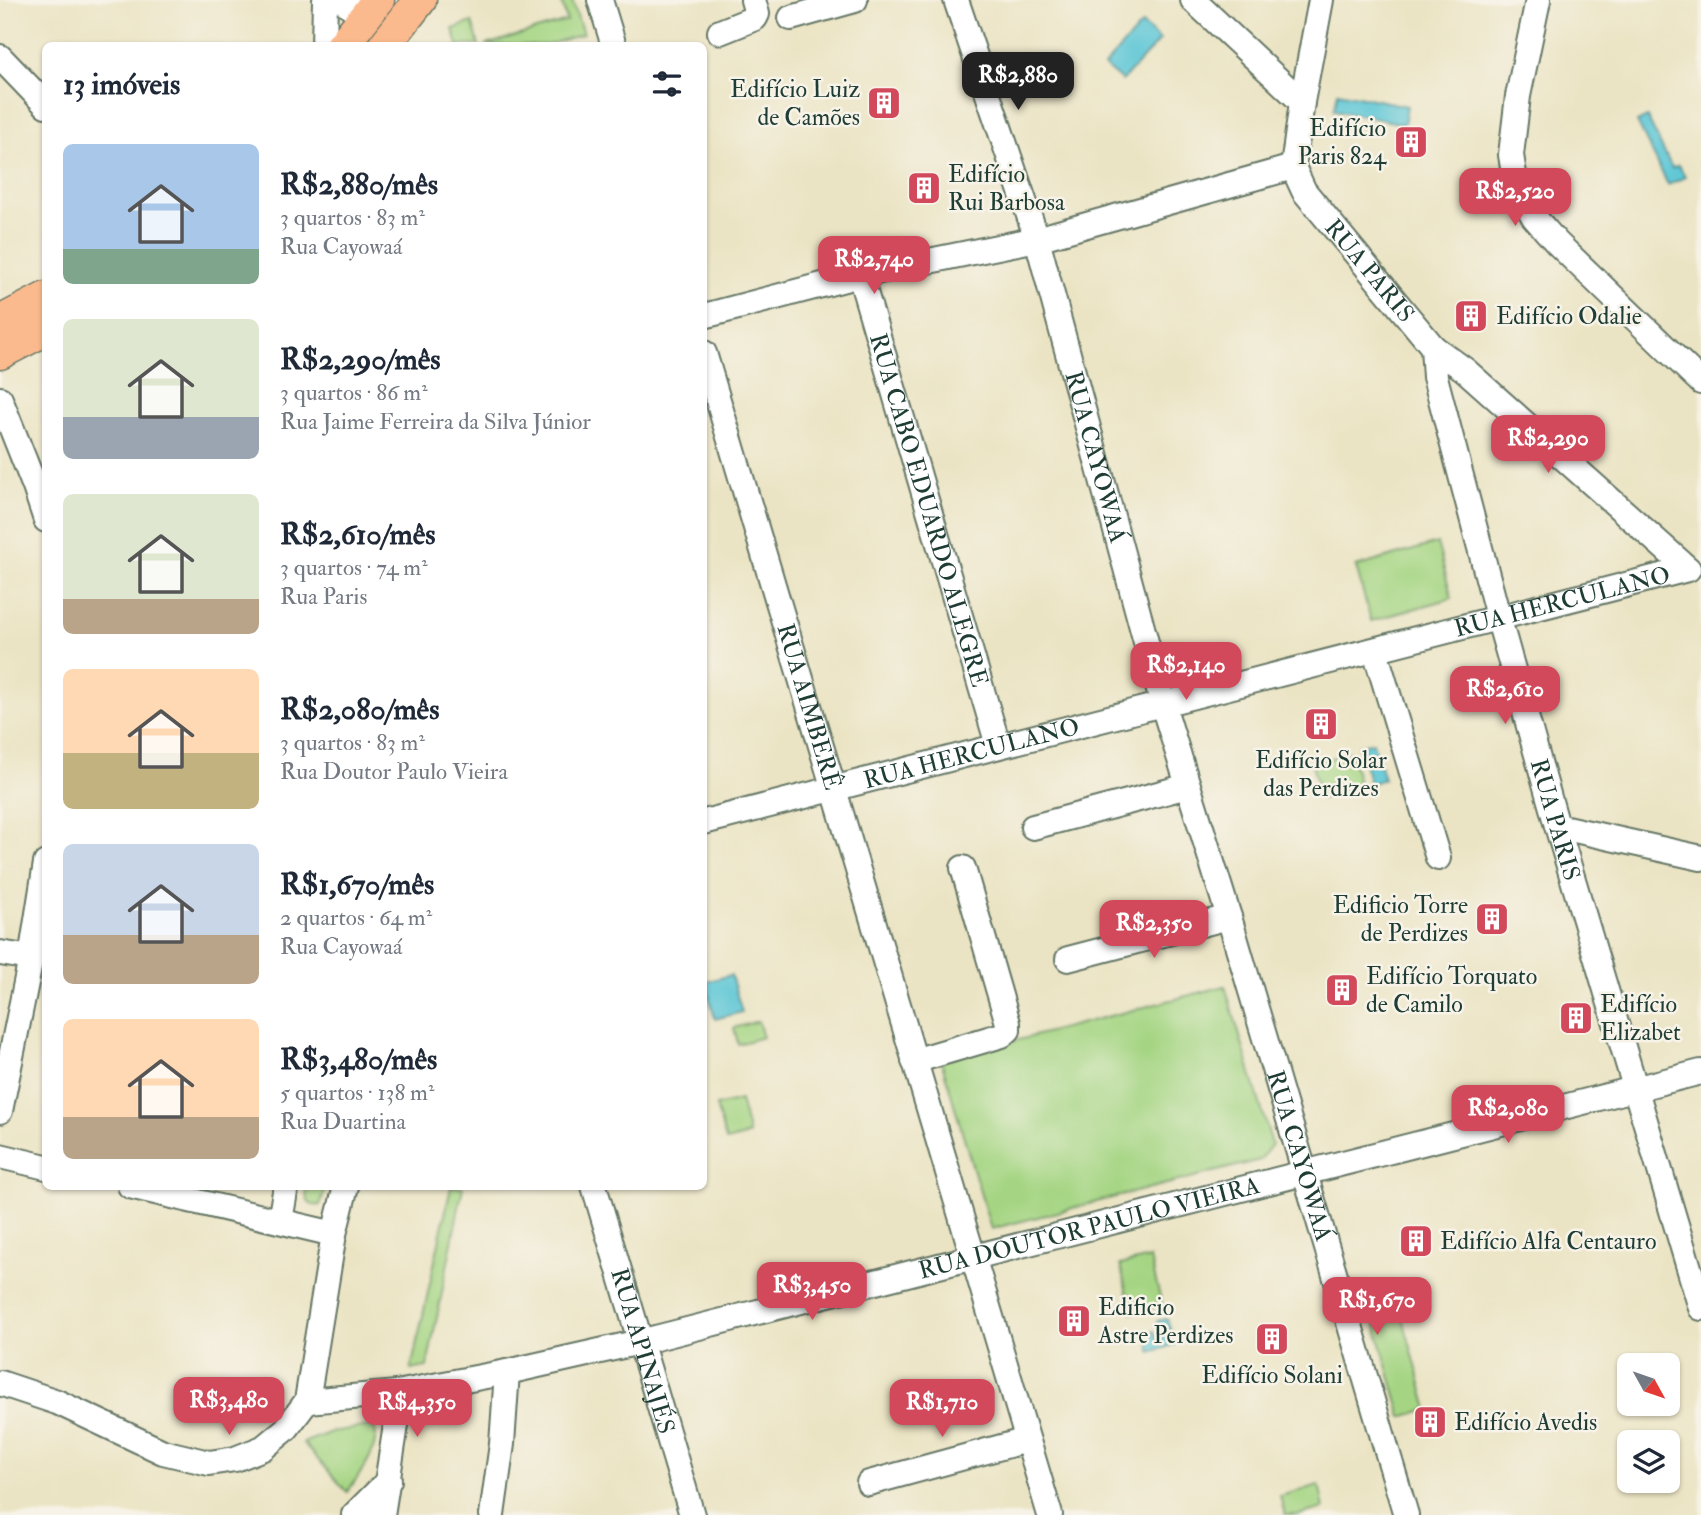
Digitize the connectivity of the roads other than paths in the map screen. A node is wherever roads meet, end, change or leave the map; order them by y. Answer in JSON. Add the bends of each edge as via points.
{"nodes":[{"id":1,"x":325,"y":0,"type":"edge"},
{"id":2,"x":420,"y":0,"type":"edge"},
{"id":3,"x":600,"y":0,"type":"edge"},
{"id":4,"x":753,"y":0,"type":"edge"},
{"id":5,"x":855,"y":0,"type":"edge"},
{"id":6,"x":957,"y":0,"type":"edge"},
{"id":7,"x":1193,"y":0,"type":"edge"},
{"id":8,"x":1321,"y":0,"type":"edge"},
{"id":9,"x":1538,"y":0,"type":"edge"},
{"id":10,"x":365,"y":16,"type":"edge"},
{"id":11,"x":791,"y":18,"type":"dead end"},
{"id":12,"x":720,"y":32,"type":"dead end"},
{"id":13,"x":324,"y":42,"type":"edge"},
{"id":14,"x":345,"y":42,"type":"edge"},
{"id":15,"x":387,"y":42,"type":"edge"},
{"id":16,"x":613,"y":42,"type":"edge"},
{"id":17,"x":0,"y":57,"type":"edge"},
{"id":18,"x":42,"y":100,"type":"edge"},
{"id":19,"x":1302,"y":102,"type":"junction"},
{"id":20,"x":1293,"y":167,"type":"junction"},
{"id":21,"x":1037,"y":239,"type":"junction"},
{"id":22,"x":860,"y":275,"type":"junction"},
{"id":23,"x":42,"y":300,"type":"edge"},
{"id":24,"x":707,"y":315,"type":"edge"},
{"id":25,"x":0,"y":322,"type":"edge"},
{"id":26,"x":42,"y":331,"type":"edge"},
{"id":27,"x":1433,"y":347,"type":"junction"},
{"id":28,"x":0,"y":353,"type":"edge"},
{"id":29,"x":707,"y":362,"type":"edge"},
{"id":30,"x":1701,"y":382,"type":"edge"},
{"id":31,"x":0,"y":399,"type":"edge"},
{"id":32,"x":40,"y":486,"type":"edge"},
{"id":33,"x":1499,"y":620,"type":"junction"},
{"id":34,"x":1375,"y":651,"type":"junction"},
{"id":35,"x":1163,"y":705,"type":"junction"},
{"id":36,"x":998,"y":745,"type":"junction"},
{"id":37,"x":1188,"y":786,"type":"junction"},
{"id":38,"x":834,"y":789,"type":"junction"},
{"id":39,"x":707,"y":821,"type":"edge"},
{"id":40,"x":1557,"y":826,"type":"junction"},
{"id":41,"x":1033,"y":827,"type":"dead end"},
{"id":42,"x":1438,"y":858,"type":"dead end"},
{"id":43,"x":1701,"y":858,"type":"edge"},
{"id":44,"x":963,"y":868,"type":"dead end"},
{"id":45,"x":42,"y":888,"type":"edge"},
{"id":46,"x":1229,"y":917,"type":"junction"},
{"id":47,"x":0,"y":953,"type":"edge"},
{"id":48,"x":31,"y":958,"type":"junction"},
{"id":49,"x":1069,"y":959,"type":"dead end"},
{"id":50,"x":914,"y":1061,"type":"junction"},
{"id":51,"x":1701,"y":1072,"type":"edge"},
{"id":52,"x":1636,"y":1088,"type":"junction"},
{"id":53,"x":0,"y":1111,"type":"edge"},
{"id":54,"x":0,"y":1156,"type":"edge"},
{"id":55,"x":42,"y":1166,"type":"edge"},
{"id":56,"x":1304,"y":1173,"type":"junction"},
{"id":57,"x":147,"y":1190,"type":"edge"},
{"id":58,"x":285,"y":1190,"type":"edge"},
{"id":59,"x":345,"y":1190,"type":"edge"},
{"id":60,"x":595,"y":1190,"type":"edge"},
{"id":61,"x":280,"y":1222,"type":"junction"},
{"id":62,"x":334,"y":1234,"type":"junction"},
{"id":63,"x":971,"y":1257,"type":"junction"},
{"id":64,"x":1701,"y":1308,"type":"edge"},
{"id":65,"x":640,"y":1342,"type":"junction"},
{"id":66,"x":507,"y":1372,"type":"junction"},
{"id":67,"x":0,"y":1383,"type":"edge"},
{"id":68,"x":397,"y":1393,"type":"junction"},
{"id":69,"x":307,"y":1401,"type":"junction"},
{"id":70,"x":1027,"y":1440,"type":"junction"},
{"id":71,"x":389,"y":1480,"type":"junction"},
{"id":72,"x":869,"y":1483,"type":"dead end"},
{"id":73,"x":354,"y":1515,"type":"edge"},
{"id":74,"x":382,"y":1515,"type":"edge"},
{"id":75,"x":492,"y":1515,"type":"edge"},
{"id":76,"x":692,"y":1515,"type":"edge"},
{"id":77,"x":1050,"y":1515,"type":"edge"},
{"id":78,"x":1406,"y":1515,"type":"edge"}],
"edges":[{"from":1,"to":13,"type":"street"},
{"from":2,"to":15,"type":"main road"},
{"from":3,"to":16,"type":"street"},
{"from":4,"to":12,"type":"street","via":[[755,18]]},
{"from":5,"to":11,"type":"street"},
{"from":6,"to":21,"type":"street","name":"RUA CAYOWAÁ"},
{"from":7,"to":19,"type":"street"},
{"from":8,"to":19,"type":"street"},
{"from":9,"to":30,"type":"street","via":[[1511,155],[1523,198],[1557,243]]},
{"from":10,"to":14,"type":"main road"},
{"from":17,"to":18,"type":"street"},
{"from":19,"to":20,"type":"street"},
{"from":20,"to":21,"type":"street"},
{"from":20,"to":27,"type":"street","name":"RUA PARIS","via":[[1304,191]]},
{"from":21,"to":22,"type":"street"},
{"from":21,"to":35,"type":"street","name":"RUA CAYOWAÁ"},
{"from":22,"to":24,"type":"street"},
{"from":22,"to":36,"type":"street","name":"RUA CABO EDUARDO ALEGRE"},
{"from":23,"to":25,"type":"main road"},
{"from":26,"to":28,"type":"main road"},
{"from":27,"to":33,"type":"street","name":"RUA PARIS","via":[[1435,377]]},
{"from":27,"to":33,"type":"street","name":"RUA HERCULANO","via":[[1465,370],[1688,569]]},
{"from":29,"to":38,"type":"street","name":"RUA AIMBERÊ"},
{"from":31,"to":32,"type":"street"},
{"from":33,"to":34,"type":"street","name":"RUA HERCULANO"},
{"from":33,"to":40,"type":"street","name":"RUA PARIS"},
{"from":34,"to":35,"type":"street","name":"RUA HERCULANO"},
{"from":34,"to":42,"type":"street"},
{"from":35,"to":36,"type":"street","name":"RUA HERCULANO"},
{"from":35,"to":37,"type":"street","name":"RUA CAYOWAÁ"},
{"from":36,"to":38,"type":"street","name":"RUA HERCULANO"},
{"from":37,"to":41,"type":"street"},
{"from":37,"to":46,"type":"street","name":"RUA CAYOWAÁ"},
{"from":38,"to":39,"type":"street","name":"RUA HERCULANO"},
{"from":38,"to":50,"type":"street","name":"RUA AIMBERÊ"},
{"from":40,"to":43,"type":"street"},
{"from":40,"to":52,"type":"street","name":"RUA PARIS"},
{"from":44,"to":50,"type":"street","via":[[1008,1030]]},
{"from":45,"to":48,"type":"street"},
{"from":46,"to":49,"type":"street"},
{"from":46,"to":56,"type":"street","name":"RUA CAYOWAÁ"},
{"from":47,"to":48,"type":"street"},
{"from":48,"to":53,"type":"street"},
{"from":50,"to":63,"type":"street","name":"RUA AIMBERÊ"},
{"from":51,"to":52,"type":"street","name":"RUA DOUTOR PAULO VIEIRA"},
{"from":52,"to":56,"type":"street","name":"RUA DOUTOR PAULO VIEIRA"},
{"from":52,"to":64,"type":"street","name":"RUA PARIS"},
{"from":54,"to":55,"type":"street"},
{"from":56,"to":63,"type":"street","name":"RUA DOUTOR PAULO VIEIRA"},
{"from":56,"to":78,"type":"street","name":"RUA CAYOWAÁ"},
{"from":57,"to":61,"type":"street"},
{"from":58,"to":61,"type":"street"},
{"from":59,"to":62,"type":"street"},
{"from":60,"to":65,"type":"street","name":"RUA APINAJÉS"},
{"from":61,"to":62,"type":"street"},
{"from":62,"to":69,"type":"street"},
{"from":63,"to":65,"type":"street","name":"RUA DOUTOR PAULO VIEIRA"},
{"from":63,"to":70,"type":"street","name":"RUA AIMBERÊ"},
{"from":65,"to":66,"type":"street","name":"RUA DOUTOR PAULO VIEIRA"},
{"from":65,"to":76,"type":"street","name":"RUA APINAJÉS"},
{"from":66,"to":68,"type":"street","name":"RUA DOUTOR PAULO VIEIRA"},
{"from":66,"to":75,"type":"street"},
{"from":67,"to":69,"type":"street","via":[[57,1402],[163,1452],[209,1463],[263,1448],[286,1429]]},
{"from":68,"to":69,"type":"street","name":"RUA DOUTOR PAULO VIEIRA"},
{"from":68,"to":71,"type":"street"},
{"from":70,"to":72,"type":"street"},
{"from":70,"to":77,"type":"street","name":"RUA AIMBERÊ"},
{"from":71,"to":73,"type":"street"},
{"from":71,"to":74,"type":"street"}]}
